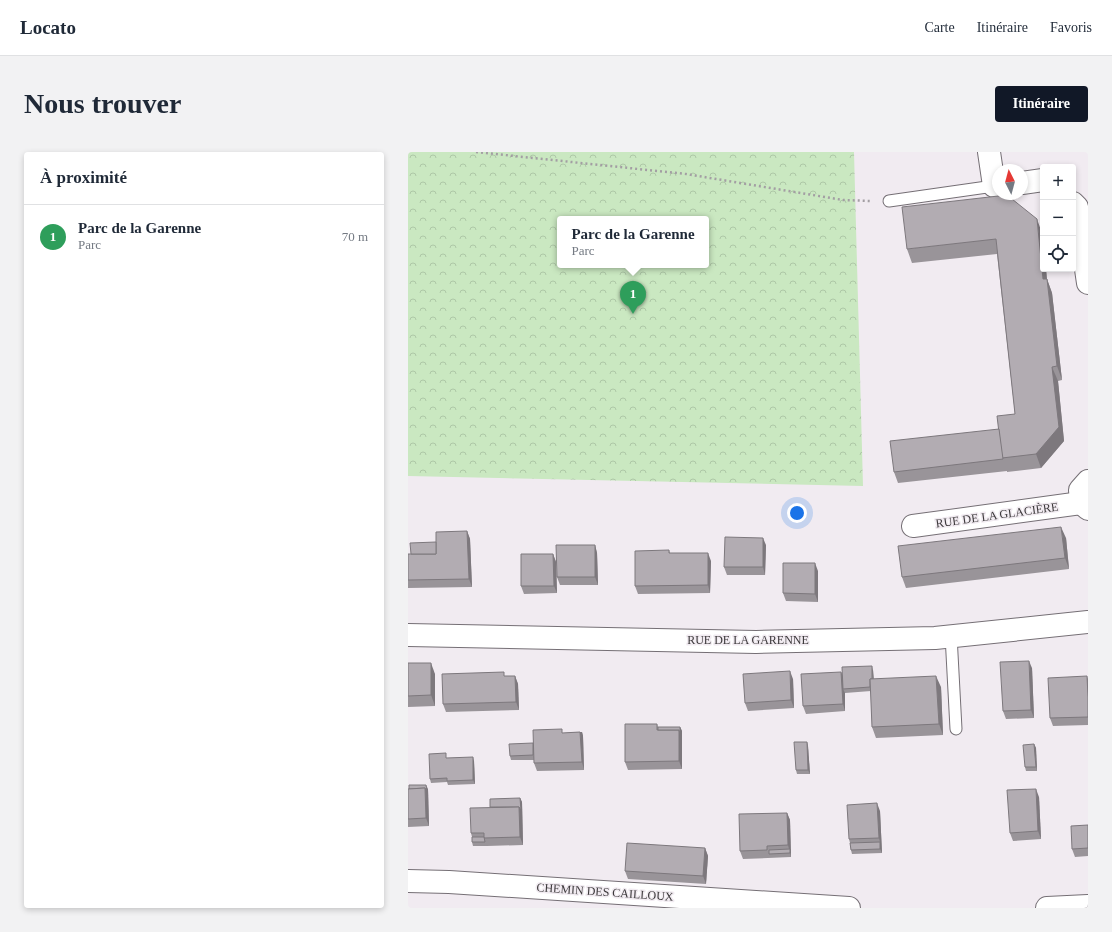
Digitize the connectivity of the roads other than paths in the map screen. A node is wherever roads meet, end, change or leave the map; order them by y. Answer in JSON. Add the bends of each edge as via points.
{"nodes":[{"id":1,"x":989,"y":152,"type":"edge"},
{"id":2,"x":992,"y":166,"type":"edge"},
{"id":3,"x":1040,"y":180,"type":"edge"},
{"id":4,"x":1028,"y":182,"type":"edge"},
{"id":5,"x":992,"y":186,"type":"edge"},
{"id":6,"x":889,"y":201,"type":"road end"},
{"id":7,"x":1076,"y":206,"type":"edge"},
{"id":8,"x":1088,"y":283,"type":"edge"},
{"id":9,"x":1088,"y":481,"type":"edge"},
{"id":10,"x":1084,"y":506,"type":"edge"},
{"id":11,"x":913,"y":526,"type":"dead end"},
{"id":12,"x":1088,"y":622,"type":"edge"},
{"id":13,"x":408,"y":635,"type":"edge"},
{"id":14,"x":951,"y":635,"type":"junction"},
{"id":15,"x":956,"y":729,"type":"dead end"},
{"id":16,"x":408,"y":881,"type":"edge"},
{"id":17,"x":1088,"y":906,"type":"edge"},
{"id":18,"x":849,"y":908,"type":"edge"},
{"id":19,"x":1047,"y":908,"type":"edge"}],
"edges":[{"from":1,"to":2,"type":"street"},
{"from":3,"to":4,"type":"street"},
{"from":5,"to":6,"type":"lane"},
{"from":7,"to":8,"type":"street"},
{"from":9,"to":10,"type":"street","name":"RUE DE LA GLACIÈRE","via":[[1080,490]]},
{"from":10,"to":11,"type":"street","name":"RUE DE LA GLACIÈRE"},
{"from":12,"to":14,"type":"street","name":"RUE DE LA GARENNE"},
{"from":13,"to":14,"type":"street","name":"RUE DE LA GARENNE","via":[[756,642],[935,638]]},
{"from":14,"to":15,"type":"lane"},
{"from":16,"to":18,"type":"street","name":"CHEMIN DES CAILLOUX"},
{"from":17,"to":19,"type":"street"}]}
